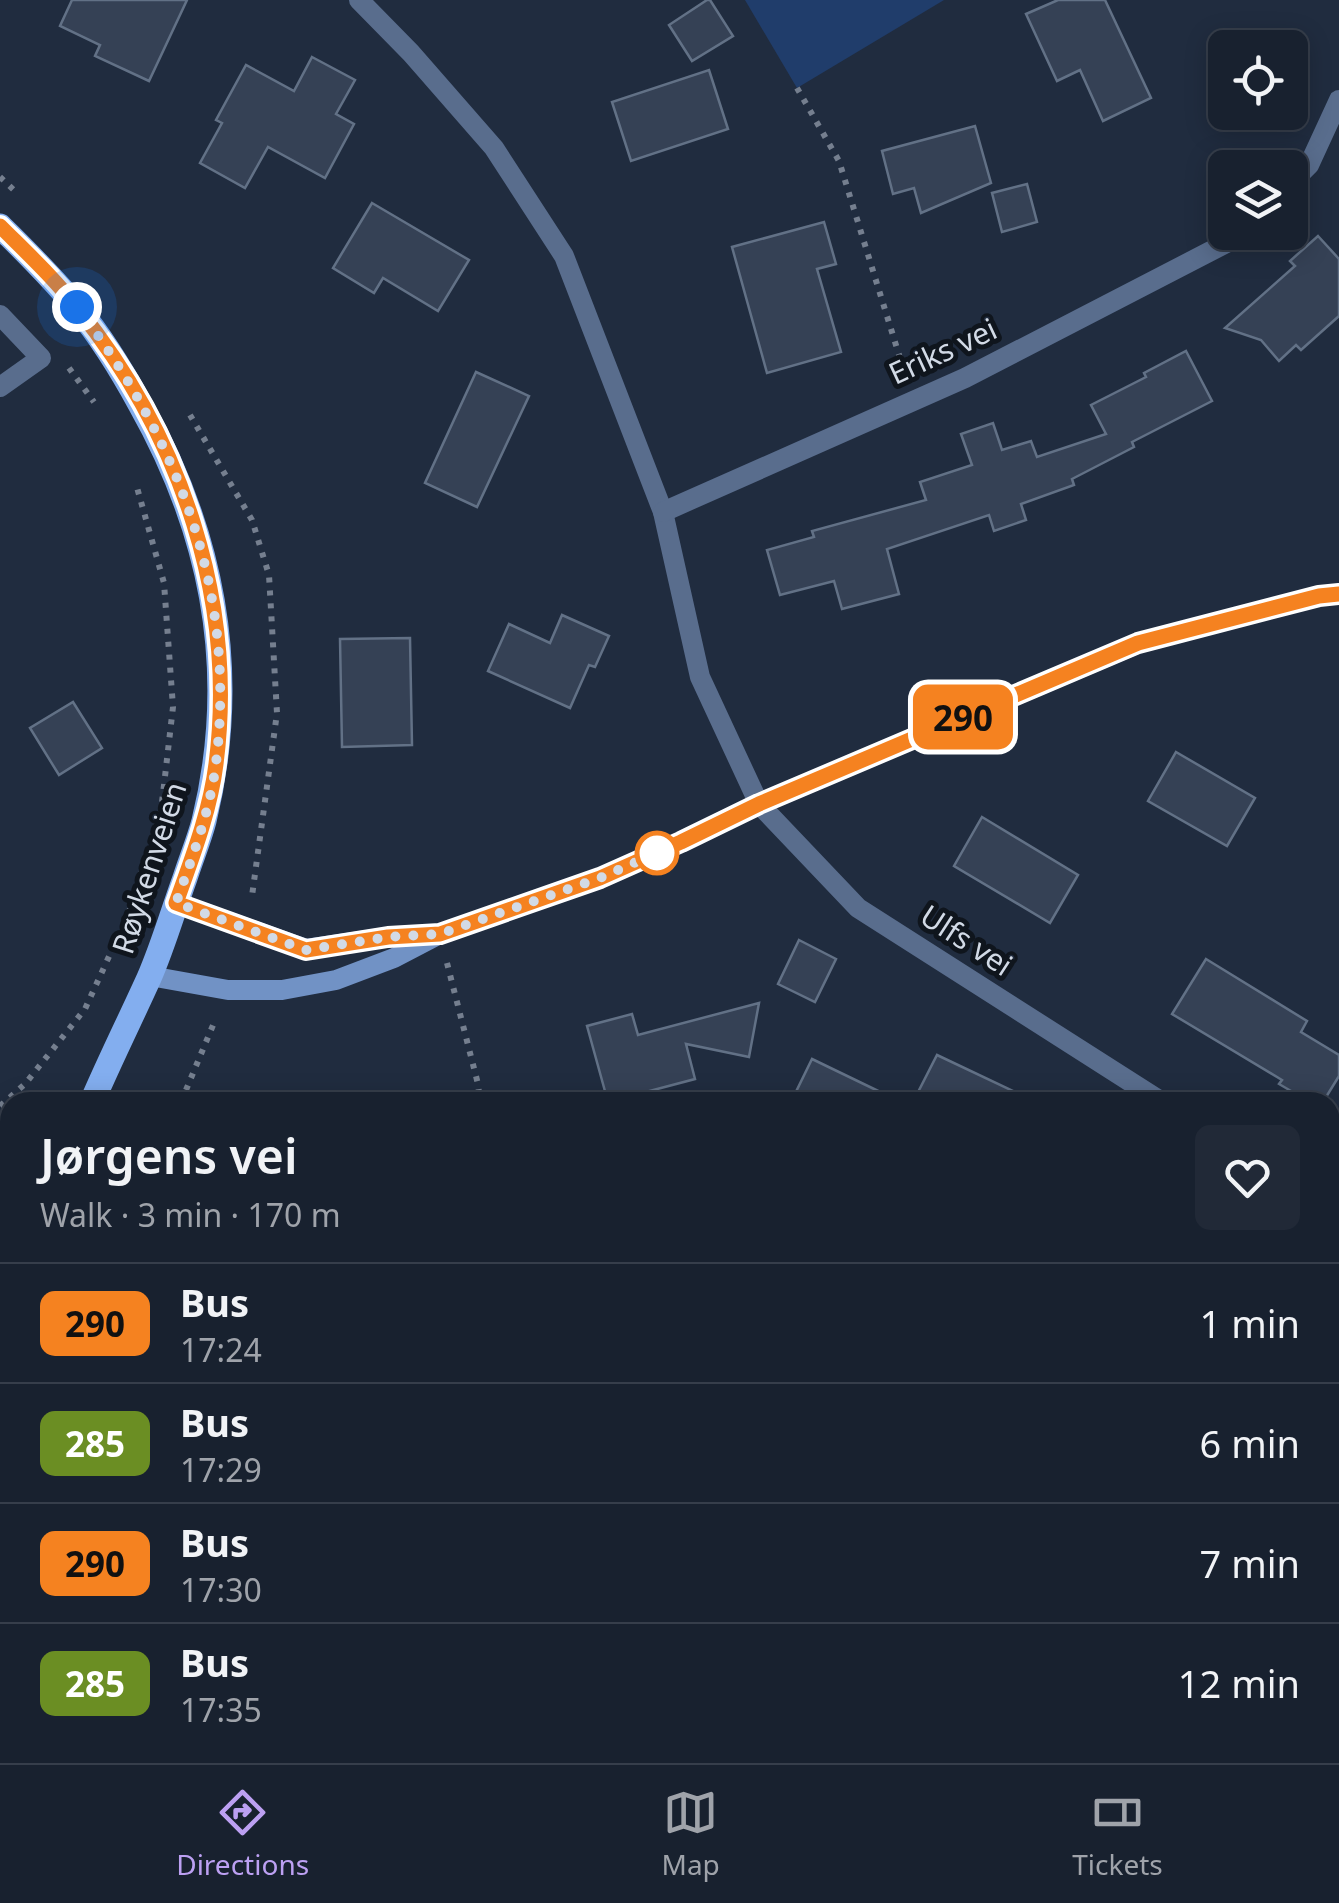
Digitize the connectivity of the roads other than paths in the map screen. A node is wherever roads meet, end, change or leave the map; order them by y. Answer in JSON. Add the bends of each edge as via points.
{"nodes":[{"id":1,"x":359,"y":0,"type":"edge"},
{"id":2,"x":1339,"y":100,"type":"edge"},
{"id":3,"x":1308,"y":166,"type":"edge"},
{"id":4,"x":0,"y":226,"type":"edge"},
{"id":5,"x":1213,"y":250,"type":"edge"},
{"id":6,"x":0,"y":315,"type":"edge"},
{"id":7,"x":0,"y":387,"type":"edge"},
{"id":8,"x":664,"y":512,"type":"junction"},
{"id":9,"x":1339,"y":594,"type":"edge"},
{"id":10,"x":759,"y":804,"type":"junction"},
{"id":11,"x":176,"y":903,"type":"junction"},
{"id":12,"x":440,"y":934,"type":"junction"},
{"id":13,"x":150,"y":976,"type":"junction"},
{"id":14,"x":97,"y":1092,"type":"edge"},
{"id":15,"x":1146,"y":1092,"type":"edge"}],
"edges":[{"from":1,"to":8,"type":"street","name":"Ulfs vei","via":[[494,148],[564,256]]},
{"from":2,"to":3,"type":"street"},
{"from":4,"to":11,"type":"main road","name":"Røykenveien","via":[[77,307],[112,356],[160,438],[203,552],[220,653],[220,720],[203,826]]},
{"from":5,"to":8,"type":"street","name":"Eriks vei","via":[[982,369]]},
{"from":6,"to":7,"type":"street","via":[[41,358]]},
{"from":8,"to":10,"type":"street","name":"Ulfs vei","via":[[700,677]]},
{"from":9,"to":10,"type":"street","via":[[1138,643]]},
{"from":10,"to":12,"type":"street","via":[[600,878]]},
{"from":10,"to":15,"type":"street","name":"Ulfs vei","via":[[858,908]]},
{"from":11,"to":12,"type":"street","via":[[306,950]]},
{"from":11,"to":13,"type":"main road","name":"Røykenveien"},
{"from":12,"to":13,"type":"street","via":[[336,980],[282,990],[228,990]]},
{"from":13,"to":14,"type":"main road","name":"Røykenveien"}]}
